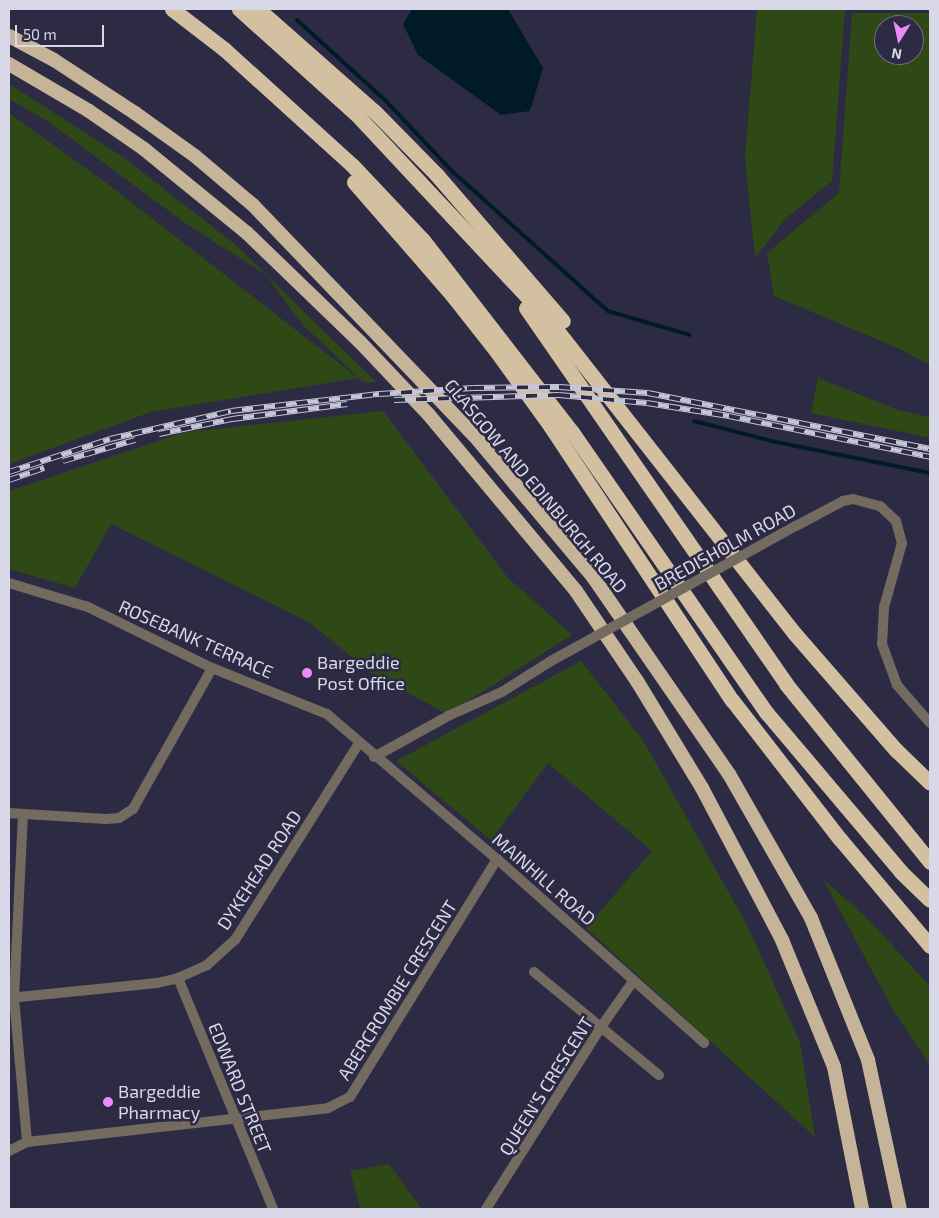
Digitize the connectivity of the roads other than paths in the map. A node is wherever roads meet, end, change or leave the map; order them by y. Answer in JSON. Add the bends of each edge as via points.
{"nodes":[{"id":1,"x":172,"y":9,"type":"edge"},
{"id":2,"x":239,"y":9,"type":"edge"},
{"id":3,"x":258,"y":9,"type":"edge"},
{"id":4,"x":9,"y":36,"type":"edge"},
{"id":5,"x":9,"y":64,"type":"edge"},
{"id":6,"x":252,"y":73,"type":"junction"},
{"id":7,"x":470,"y":236,"type":"junction"},
{"id":8,"x":662,"y":566,"type":"junction"},
{"id":9,"x":753,"y":580,"type":"junction"},
{"id":10,"x":9,"y":583,"type":"edge"},
{"id":11,"x":212,"y":668,"type":"junction"},
{"id":12,"x":930,"y":723,"type":"edge"},
{"id":13,"x":359,"y":743,"type":"junction"},
{"id":14,"x":374,"y":757,"type":"junction"},
{"id":15,"x":930,"y":783,"type":"edge"},
{"id":16,"x":9,"y":813,"type":"edge"},
{"id":17,"x":23,"y":814,"type":"junction"},
{"id":18,"x":497,"y":859,"type":"junction"},
{"id":19,"x":930,"y":862,"type":"edge"},
{"id":20,"x":930,"y":900,"type":"edge"},
{"id":21,"x":930,"y":937,"type":"edge"},
{"id":22,"x":930,"y":946,"type":"edge"},
{"id":23,"x":534,"y":972,"type":"dead end"},
{"id":24,"x":178,"y":978,"type":"junction"},
{"id":25,"x":634,"y":980,"type":"junction"},
{"id":26,"x":11,"y":998,"type":"edge"},
{"id":27,"x":601,"y":1027,"type":"junction"},
{"id":28,"x":704,"y":1043,"type":"dead end"},
{"id":29,"x":658,"y":1075,"type":"dead end"},
{"id":30,"x":235,"y":1119,"type":"junction"},
{"id":31,"x":27,"y":1142,"type":"junction"},
{"id":32,"x":9,"y":1150,"type":"edge"},
{"id":33,"x":273,"y":1209,"type":"edge"},
{"id":34,"x":486,"y":1209,"type":"edge"},
{"id":35,"x":862,"y":1209,"type":"edge"},
{"id":36,"x":900,"y":1209,"type":"edge"}],
"edges":[{"from":1,"to":6,"type":"highway"},
{"from":2,"to":7,"type":"highway","via":[[356,114]]},
{"from":3,"to":9,"type":"highway","via":[[374,112],[464,205],[614,382]]},
{"from":4,"to":36,"type":"highway","name":"GLASGOW AND EDINBURGH ROAD","via":[[54,60],[135,113],[195,156],[253,205],[478,440],[593,577],[730,774],[811,918],[868,1060]]},
{"from":5,"to":35,"type":"highway","name":"GLASGOW AND EDINBURGH ROAD","via":[[89,111],[144,149],[247,233],[360,342],[429,415],[576,592],[637,681],[702,788],[782,940],[834,1067]]},
{"from":6,"to":8,"type":"highway","via":[[352,165],[423,240],[572,432]]},
{"from":6,"to":22,"type":"highway","via":[[346,173],[459,303],[551,427],[738,708],[840,839]]},
{"from":7,"to":9,"type":"highway","via":[[548,319]]},
{"from":7,"to":19,"type":"highway","via":[[538,323],[786,684]]},
{"from":8,"to":20,"type":"highway","via":[[766,712],[901,872]]},
{"from":8,"to":21,"type":"highway","via":[[757,716]]},
{"from":9,"to":15,"type":"highway","via":[[851,698]]},
{"from":10,"to":11,"type":"street","name":"ROSEBANK TERRACE","via":[[88,607]]},
{"from":11,"to":13,"type":"street","name":"ROSEBANK TERRACE","via":[[323,712]]},
{"from":11,"to":17,"type":"street","via":[[133,809],[120,818],[106,819]]},
{"from":12,"to":14,"type":"street","name":"BREDISHOLM ROAD","bridge":true,"via":[[897,685],[882,644],[884,607],[902,543],[896,521],[880,506],[853,499],[796,526],[551,661],[502,692],[450,715]]},
{"from":13,"to":14,"type":"street","name":"MAINHILL ROAD"},
{"from":13,"to":24,"type":"street","name":"DYKEHEAD ROAD","via":[[235,940],[207,965]]},
{"from":14,"to":18,"type":"street","name":"MAINHILL ROAD"},
{"from":16,"to":17,"type":"street"},
{"from":17,"to":26,"type":"street"},
{"from":18,"to":25,"type":"street","name":"MAINHILL ROAD"},
{"from":18,"to":30,"type":"street","name":"ABERCROMBIE CRESCENT","via":[[350,1096],[328,1108]]},
{"from":23,"to":27,"type":"street"},
{"from":24,"to":26,"type":"street","name":"DYKEHEAD ROAD"},
{"from":24,"to":30,"type":"street","name":"EDWARD STREET"},
{"from":25,"to":27,"type":"street","name":"QUEEN'S CRESCENT"},
{"from":25,"to":28,"type":"street","name":"MAINHILL ROAD"},
{"from":26,"to":31,"type":"street"},
{"from":27,"to":29,"type":"street"},
{"from":27,"to":34,"type":"street","name":"QUEEN'S CRESCENT"},
{"from":30,"to":31,"type":"street","name":"ABERCROMBIE CRESCENT"},
{"from":30,"to":33,"type":"street","name":"EDWARD STREET"},
{"from":31,"to":32,"type":"street","name":"ABERCROMBIE CRESCENT"}]}
